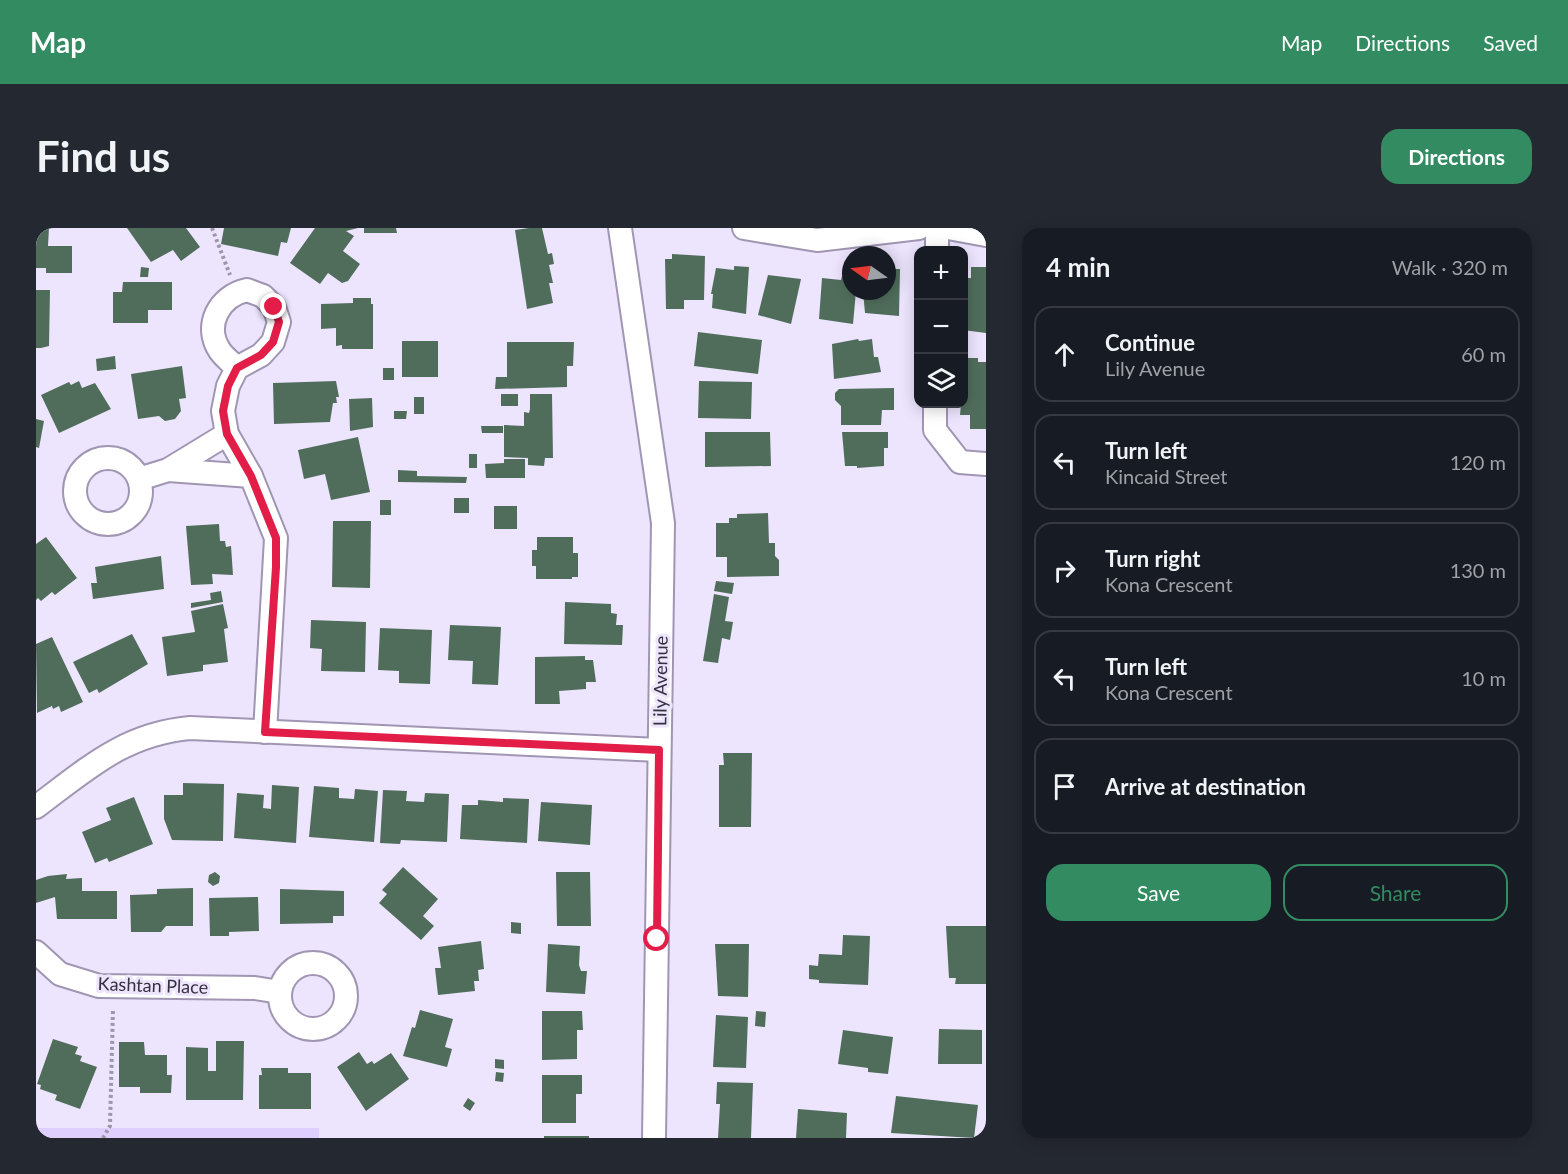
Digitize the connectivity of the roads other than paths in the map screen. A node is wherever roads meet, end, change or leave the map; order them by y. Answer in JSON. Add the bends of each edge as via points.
{"nodes":[{"id":1,"x":621,"y":228,"type":"edge"},
{"id":2,"x":744,"y":228,"type":"edge"},
{"id":3,"x":919,"y":228,"type":"edge"},
{"id":4,"x":938,"y":228,"type":"edge"},
{"id":5,"x":948,"y":228,"type":"edge"},
{"id":6,"x":986,"y":236,"type":"edge"},
{"id":7,"x":937,"y":246,"type":"edge"},
{"id":8,"x":237,"y":368,"type":"junction"},
{"id":9,"x":935,"y":408,"type":"edge"},
{"id":10,"x":227,"y":434,"type":"junction"},
{"id":11,"x":986,"y":464,"type":"edge"},
{"id":12,"x":168,"y":470,"type":"junction"},
{"id":13,"x":251,"y":476,"type":"junction"},
{"id":14,"x":139,"y":479,"type":"dead end"},
{"id":15,"x":265,"y":732,"type":"junction"},
{"id":16,"x":659,"y":750,"type":"junction"},
{"id":17,"x":36,"y":807,"type":"edge"},
{"id":18,"x":36,"y":952,"type":"edge"},
{"id":19,"x":280,"y":992,"type":"dead end"},
{"id":20,"x":654,"y":1138,"type":"edge"}],
"edges":[{"from":1,"to":16,"type":"street","name":"Lily Avenue","via":[[663,523]]},
{"from":2,"to":3,"type":"street","via":[[817,240]]},
{"from":4,"to":7,"type":"street"},
{"from":5,"to":6,"type":"street"},
{"from":8,"to":8,"type":"street","via":[[261,355],[273,342],[279,322],[274,307],[263,296],[247,290],[236,292],[218,308],[214,322],[220,351]]},
{"from":8,"to":10,"type":"street","via":[[223,411]]},
{"from":9,"to":11,"type":"street","via":[[934,430],[960,462]]},
{"from":10,"to":12,"type":"street"},
{"from":10,"to":13,"type":"street"},
{"from":12,"to":13,"type":"street"},
{"from":12,"to":14,"type":"street"},
{"from":13,"to":15,"type":"street","via":[[276,538]]},
{"from":15,"to":16,"type":"street"},
{"from":15,"to":17,"type":"street","via":[[162,730],[117,747]]},
{"from":16,"to":20,"type":"street","name":"Lily Avenue"},
{"from":18,"to":19,"type":"street","name":"Kashtan Place","via":[[60,974],[99,986],[255,988]]}]}
